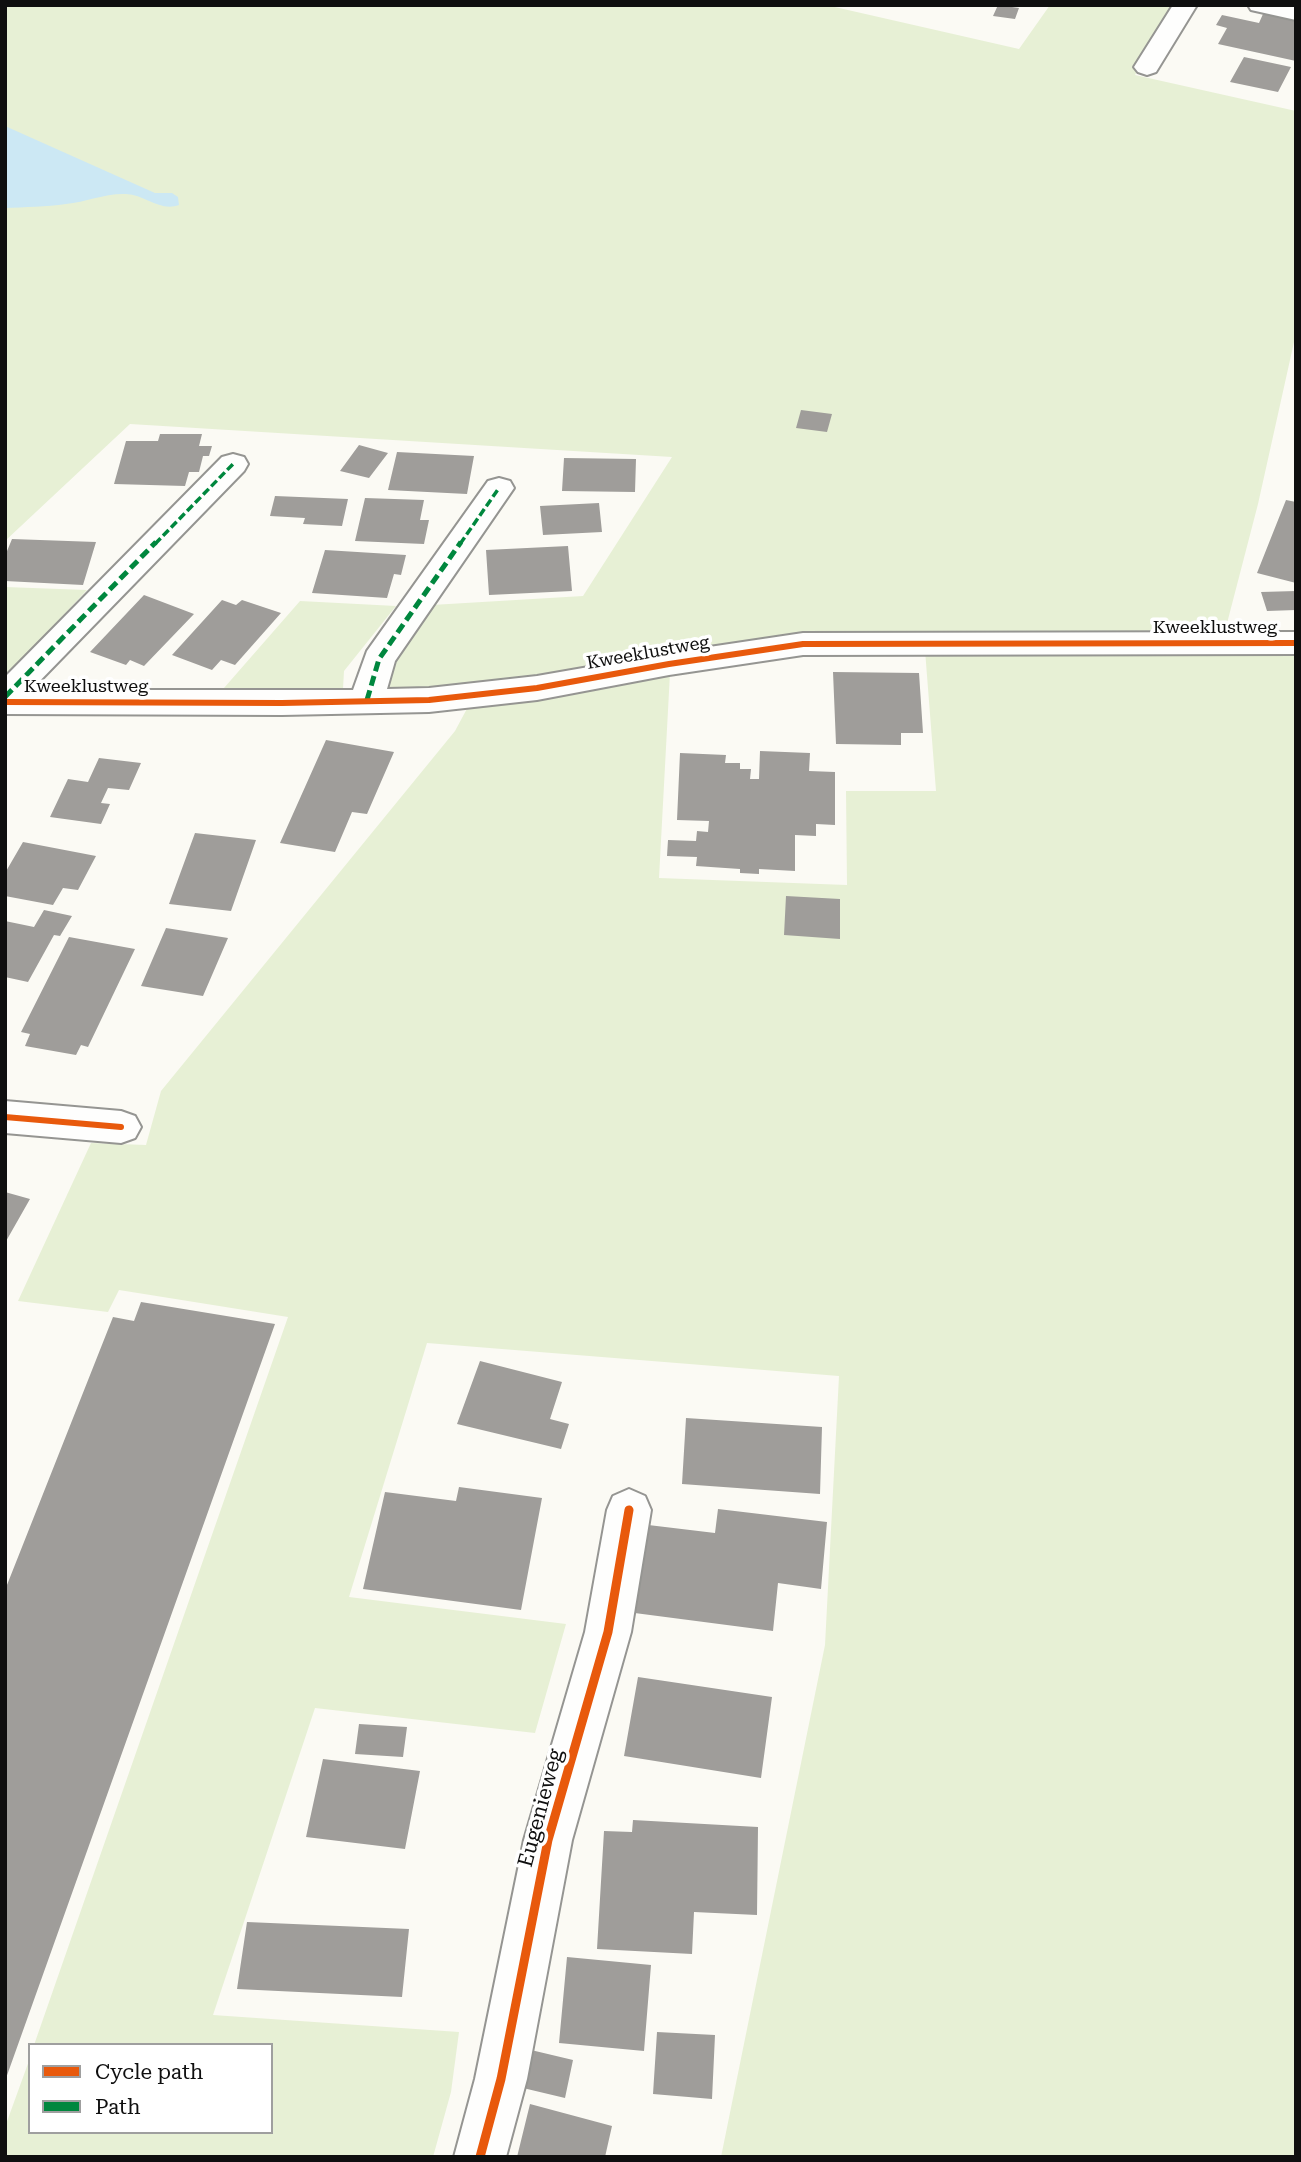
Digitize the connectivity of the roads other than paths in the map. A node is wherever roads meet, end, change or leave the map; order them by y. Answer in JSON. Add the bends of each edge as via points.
{"nodes":[{"id":1,"x":1185,"y":5,"type":"edge"},
{"id":2,"x":1260,"y":5,"type":"edge"},
{"id":3,"x":1296,"y":13,"type":"edge"},
{"id":4,"x":1147,"y":66,"type":"dead end"},
{"id":5,"x":233,"y":464,"type":"dead end"},
{"id":6,"x":499,"y":488,"type":"dead end"},
{"id":7,"x":1296,"y":643,"type":"edge"},
{"id":8,"x":5,"y":700,"type":"edge"},
{"id":9,"x":367,"y":700,"type":"junction"},
{"id":10,"x":5,"y":1117,"type":"edge"},
{"id":11,"x":121,"y":1127,"type":"dead end"},
{"id":12,"x":629,"y":1510,"type":"dead end"},
{"id":13,"x":480,"y":2157,"type":"edge"}],
"edges":[{"from":1,"to":4,"type":"street"},
{"from":2,"to":3,"type":"street"},
{"from":5,"to":8,"type":"street"},
{"from":6,"to":9,"type":"street","via":[[379,659]]},
{"from":7,"to":9,"type":"street","name":"Kweeklustweg","via":[[803,644],[537,688],[429,700]]},
{"from":8,"to":9,"type":"street","name":"Kweeklustweg"},
{"from":10,"to":11,"type":"street"},
{"from":12,"to":13,"type":"street","name":"Eugenieweg","via":[[608,1632],[548,1840],[501,2079]]}]}
